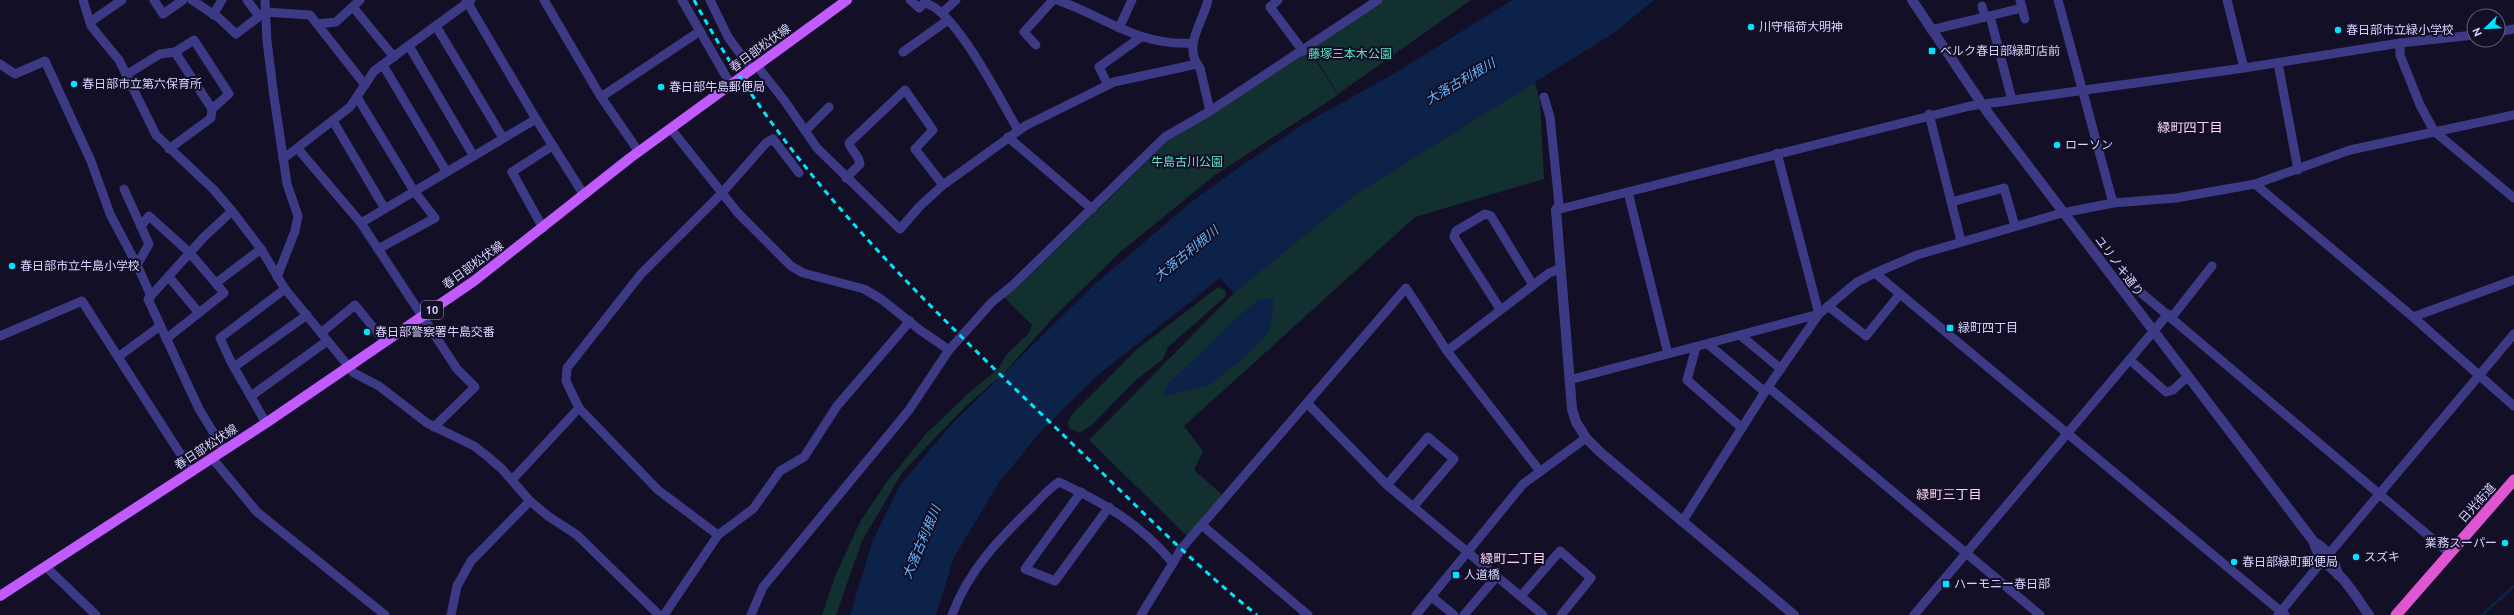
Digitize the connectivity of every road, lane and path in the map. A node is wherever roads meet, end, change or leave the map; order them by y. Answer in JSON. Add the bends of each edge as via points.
{"nodes":[{"id":1,"x":83,"y":0,"type":"edge"},
{"id":2,"x":122,"y":0,"type":"edge"},
{"id":3,"x":154,"y":0,"type":"edge"},
{"id":4,"x":183,"y":0,"type":"edge"},
{"id":5,"x":192,"y":0,"type":"edge"},
{"id":6,"x":222,"y":0,"type":"edge"},
{"id":7,"x":247,"y":0,"type":"edge"},
{"id":8,"x":265,"y":0,"type":"edge"},
{"id":9,"x":360,"y":0,"type":"edge"},
{"id":10,"x":544,"y":0,"type":"edge"},
{"id":11,"x":682,"y":0,"type":"edge"},
{"id":12,"x":710,"y":0,"type":"edge"},
{"id":13,"x":847,"y":0,"type":"edge"},
{"id":14,"x":910,"y":0,"type":"edge"},
{"id":15,"x":956,"y":0,"type":"edge"},
{"id":16,"x":1058,"y":0,"type":"edge"},
{"id":17,"x":1132,"y":0,"type":"edge"},
{"id":18,"x":1208,"y":0,"type":"edge"},
{"id":19,"x":1278,"y":0,"type":"edge"},
{"id":20,"x":1378,"y":0,"type":"edge"},
{"id":21,"x":1912,"y":0,"type":"edge"},
{"id":22,"x":2058,"y":0,"type":"edge"},
{"id":23,"x":2226,"y":0,"type":"edge"},
{"id":24,"x":468,"y":1,"type":"edge"},
{"id":25,"x":1078,"y":3,"type":"edge"},
{"id":26,"x":2021,"y":4,"type":"edge"},
{"id":27,"x":1982,"y":6,"type":"dead end"},
{"id":28,"x":352,"y":8,"type":"junction"},
{"id":29,"x":262,"y":14,"type":"junction"},
{"id":30,"x":213,"y":15,"type":"junction"},
{"id":31,"x":945,"y":16,"type":"junction"},
{"id":32,"x":1987,"y":16,"type":"junction"},
{"id":33,"x":2025,"y":19,"type":"dead end"},
{"id":34,"x":90,"y":22,"type":"junction"},
{"id":35,"x":316,"y":24,"type":"junction"},
{"id":36,"x":436,"y":26,"type":"junction"},
{"id":37,"x":1119,"y":28,"type":"junction"},
{"id":38,"x":1931,"y":30,"type":"junction"},
{"id":39,"x":700,"y":31,"type":"junction"},
{"id":40,"x":2466,"y":36,"type":"edge"},
{"id":41,"x":1140,"y":37,"type":"junction"},
{"id":42,"x":1192,"y":43,"type":"junction"},
{"id":43,"x":2400,"y":43,"type":"junction"},
{"id":44,"x":1036,"y":45,"type":"dead end"},
{"id":45,"x":409,"y":46,"type":"junction"},
{"id":46,"x":1303,"y":50,"type":"junction"},
{"id":47,"x":175,"y":52,"type":"junction"},
{"id":48,"x":903,"y":52,"type":"dead end"},
{"id":49,"x":394,"y":57,"type":"junction"},
{"id":50,"x":2278,"y":63,"type":"junction"},
{"id":51,"x":0,"y":64,"type":"edge"},
{"id":52,"x":1197,"y":64,"type":"junction"},
{"id":53,"x":383,"y":65,"type":"junction"},
{"id":54,"x":754,"y":68,"type":"junction"},
{"id":55,"x":2244,"y":68,"type":"junction"},
{"id":56,"x":126,"y":76,"type":"junction"},
{"id":57,"x":365,"y":85,"type":"junction"},
{"id":58,"x":731,"y":85,"type":"junction"},
{"id":59,"x":1108,"y":85,"type":"junction"},
{"id":60,"x":2082,"y":91,"type":"junction"},
{"id":61,"x":357,"y":97,"type":"junction"},
{"id":62,"x":601,"y":97,"type":"junction"},
{"id":63,"x":1544,"y":98,"type":"dead end"},
{"id":64,"x":2012,"y":100,"type":"junction"},
{"id":65,"x":1982,"y":104,"type":"junction"},
{"id":66,"x":829,"y":107,"type":"dead end"},
{"id":67,"x":212,"y":109,"type":"junction"},
{"id":68,"x":1210,"y":111,"type":"junction"},
{"id":69,"x":1928,"y":114,"type":"junction"},
{"id":70,"x":2514,"y":115,"type":"edge"},
{"id":71,"x":536,"y":119,"type":"junction"},
{"id":72,"x":333,"y":121,"type":"junction"},
{"id":73,"x":671,"y":129,"type":"junction"},
{"id":74,"x":1018,"y":130,"type":"junction"},
{"id":75,"x":806,"y":131,"type":"junction"},
{"id":76,"x":2434,"y":131,"type":"junction"},
{"id":77,"x":1008,"y":137,"type":"junction"},
{"id":78,"x":503,"y":138,"type":"junction"},
{"id":79,"x":552,"y":146,"type":"junction"},
{"id":80,"x":169,"y":149,"type":"junction"},
{"id":81,"x":298,"y":149,"type":"junction"},
{"id":82,"x":639,"y":152,"type":"junction"},
{"id":83,"x":1778,"y":153,"type":"junction"},
{"id":84,"x":473,"y":155,"type":"junction"},
{"id":85,"x":283,"y":159,"type":"junction"},
{"id":86,"x":2298,"y":170,"type":"junction"},
{"id":87,"x":446,"y":172,"type":"junction"},
{"id":88,"x":799,"y":174,"type":"dead end"},
{"id":89,"x":846,"y":178,"type":"junction"},
{"id":90,"x":2255,"y":184,"type":"junction"},
{"id":91,"x":943,"y":185,"type":"junction"},
{"id":92,"x":124,"y":189,"type":"dead end"},
{"id":93,"x":414,"y":191,"type":"junction"},
{"id":94,"x":1628,"y":192,"type":"junction"},
{"id":95,"x":721,"y":194,"type":"junction"},
{"id":96,"x":584,"y":195,"type":"junction"},
{"id":97,"x":2514,"y":198,"type":"edge"},
{"id":98,"x":1951,"y":202,"type":"junction"},
{"id":99,"x":2114,"y":203,"type":"junction"},
{"id":100,"x":385,"y":209,"type":"junction"},
{"id":101,"x":1092,"y":209,"type":"junction"},
{"id":102,"x":1556,"y":210,"type":"junction"},
{"id":103,"x":232,"y":211,"type":"junction"},
{"id":104,"x":2062,"y":213,"type":"junction"},
{"id":105,"x":361,"y":223,"type":"junction"},
{"id":106,"x":141,"y":226,"type":"junction"},
{"id":107,"x":2015,"y":226,"type":"junction"},
{"id":108,"x":543,"y":228,"type":"junction"},
{"id":109,"x":1961,"y":241,"type":"junction"},
{"id":110,"x":261,"y":249,"type":"junction"},
{"id":111,"x":378,"y":249,"type":"junction"},
{"id":112,"x":190,"y":253,"type":"junction"},
{"id":113,"x":137,"y":265,"type":"junction"},
{"id":114,"x":2212,"y":266,"type":"dead end"},
{"id":115,"x":1559,"y":269,"type":"junction"},
{"id":116,"x":1875,"y":273,"type":"junction"},
{"id":117,"x":169,"y":277,"type":"junction"},
{"id":118,"x":277,"y":277,"type":"junction"},
{"id":119,"x":2514,"y":280,"type":"edge"},
{"id":120,"x":216,"y":283,"type":"junction"},
{"id":121,"x":1533,"y":284,"type":"junction"},
{"id":122,"x":2132,"y":285,"type":"dead end"},
{"id":123,"x":284,"y":289,"type":"junction"},
{"id":124,"x":1900,"y":294,"type":"junction"},
{"id":125,"x":151,"y":296,"type":"junction"},
{"id":126,"x":1828,"y":306,"type":"junction"},
{"id":127,"x":1500,"y":309,"type":"junction"},
{"id":128,"x":199,"y":313,"type":"junction"},
{"id":129,"x":1819,"y":314,"type":"junction"},
{"id":130,"x":307,"y":315,"type":"junction"},
{"id":131,"x":2170,"y":316,"type":"junction"},
{"id":132,"x":2414,"y":317,"type":"junction"},
{"id":133,"x":421,"y":318,"type":"junction"},
{"id":134,"x":910,"y":322,"type":"junction"},
{"id":135,"x":160,"y":326,"type":"junction"},
{"id":136,"x":321,"y":333,"type":"junction"},
{"id":137,"x":2153,"y":333,"type":"junction"},
{"id":138,"x":2514,"y":334,"type":"edge"},
{"id":139,"x":1740,"y":335,"type":"junction"},
{"id":140,"x":0,"y":336,"type":"edge"},
{"id":141,"x":166,"y":339,"type":"junction"},
{"id":142,"x":327,"y":341,"type":"junction"},
{"id":143,"x":385,"y":342,"type":"junction"},
{"id":144,"x":1708,"y":344,"type":"junction"},
{"id":145,"x":1696,"y":347,"type":"junction"},
{"id":146,"x":949,"y":350,"type":"junction"},
{"id":147,"x":1447,"y":351,"type":"junction"},
{"id":148,"x":1668,"y":354,"type":"junction"},
{"id":149,"x":118,"y":356,"type":"junction"},
{"id":150,"x":2130,"y":360,"type":"junction"},
{"id":151,"x":349,"y":367,"type":"junction"},
{"id":152,"x":234,"y":368,"type":"junction"},
{"id":153,"x":1781,"y":369,"type":"junction"},
{"id":154,"x":2479,"y":374,"type":"junction"},
{"id":155,"x":2187,"y":377,"type":"junction"},
{"id":156,"x":1569,"y":380,"type":"junction"},
{"id":157,"x":1767,"y":389,"type":"junction"},
{"id":158,"x":251,"y":396,"type":"junction"},
{"id":159,"x":1307,"y":403,"type":"junction"},
{"id":160,"x":2514,"y":406,"type":"edge"},
{"id":161,"x":579,"y":408,"type":"junction"},
{"id":162,"x":266,"y":423,"type":"junction"},
{"id":163,"x":434,"y":427,"type":"junction"},
{"id":164,"x":1742,"y":428,"type":"junction"},
{"id":165,"x":2068,"y":433,"type":"junction"},
{"id":166,"x":1586,"y":438,"type":"junction"},
{"id":167,"x":224,"y":450,"type":"junction"},
{"id":168,"x":212,"y":458,"type":"junction"},
{"id":169,"x":1538,"y":470,"type":"junction"},
{"id":170,"x":192,"y":472,"type":"junction"},
{"id":171,"x":512,"y":480,"type":"junction"},
{"id":172,"x":2514,"y":480,"type":"edge"},
{"id":173,"x":1387,"y":485,"type":"junction"},
{"id":174,"x":1081,"y":492,"type":"junction"},
{"id":175,"x":2380,"y":495,"type":"junction"},
{"id":176,"x":530,"y":501,"type":"junction"},
{"id":177,"x":1109,"y":507,"type":"junction"},
{"id":178,"x":1413,"y":507,"type":"junction"},
{"id":179,"x":1682,"y":522,"type":"junction"},
{"id":180,"x":1203,"y":526,"type":"junction"},
{"id":181,"x":718,"y":535,"type":"junction"},
{"id":182,"x":1468,"y":552,"type":"junction"},
{"id":183,"x":1966,"y":553,"type":"junction"},
{"id":184,"x":2449,"y":553,"type":"junction"},
{"id":185,"x":2326,"y":558,"type":"junction"},
{"id":186,"x":1173,"y":563,"type":"junction"},
{"id":187,"x":46,"y":567,"type":"junction"},
{"id":188,"x":1497,"y":576,"type":"junction"},
{"id":189,"x":0,"y":596,"type":"edge"},
{"id":190,"x":1521,"y":596,"type":"junction"},
{"id":191,"x":1432,"y":597,"type":"junction"},
{"id":192,"x":2281,"y":614,"type":"edge"},
{"id":193,"x":96,"y":615,"type":"edge"},
{"id":194,"x":385,"y":615,"type":"edge"},
{"id":195,"x":451,"y":615,"type":"edge"},
{"id":196,"x":659,"y":615,"type":"edge"},
{"id":197,"x":664,"y":615,"type":"edge"},
{"id":198,"x":752,"y":615,"type":"edge"},
{"id":199,"x":952,"y":615,"type":"edge"},
{"id":200,"x":1141,"y":615,"type":"edge"},
{"id":201,"x":1308,"y":615,"type":"edge"},
{"id":202,"x":1416,"y":615,"type":"edge"},
{"id":203,"x":1454,"y":615,"type":"edge"},
{"id":204,"x":1464,"y":615,"type":"edge"},
{"id":205,"x":1543,"y":615,"type":"edge"},
{"id":206,"x":1561,"y":615,"type":"edge"},
{"id":207,"x":1794,"y":615,"type":"edge"},
{"id":208,"x":1914,"y":615,"type":"edge"},
{"id":209,"x":2040,"y":615,"type":"edge"},
{"id":210,"x":2369,"y":615,"type":"edge"},
{"id":211,"x":2396,"y":615,"type":"edge"}],
"edges":[{"from":1,"to":34,"type":"street"},
{"from":2,"to":34,"type":"street"},
{"from":3,"to":4,"type":"street","via":[[163,14]]},
{"from":5,"to":30,"type":"street"},
{"from":6,"to":30,"type":"street"},
{"from":7,"to":29,"type":"street"},
{"from":8,"to":29,"type":"street"},
{"from":9,"to":28,"type":"street"},
{"from":10,"to":62,"type":"street"},
{"from":11,"to":39,"type":"street"},
{"from":12,"to":54,"type":"street","via":[[728,37]]},
{"from":13,"to":54,"type":"main road","name":"春日部松伏線","number":"10"},
{"from":14,"to":31,"type":"street","via":[[919,8],[924,3],[931,4]]},
{"from":15,"to":31,"type":"street"},
{"from":16,"to":25,"type":"street"},
{"from":16,"to":44,"type":"street","via":[[1024,32]]},
{"from":17,"to":37,"type":"street"},
{"from":18,"to":42,"type":"street"},
{"from":19,"to":46,"type":"street","via":[[1270,7]]},
{"from":20,"to":46,"type":"street"},
{"from":21,"to":38,"type":"street","name":"ユリノキ通り"},
{"from":22,"to":60,"type":"street"},
{"from":23,"to":55,"type":"street"},
{"from":24,"to":36,"type":"street"},
{"from":24,"to":71,"type":"street"},
{"from":25,"to":37,"type":"street"},
{"from":26,"to":32,"type":"street"},
{"from":26,"to":33,"type":"street"},
{"from":27,"to":32,"type":"street"},
{"from":28,"to":35,"type":"street","via":[[336,22]]},
{"from":28,"to":49,"type":"street"},
{"from":29,"to":30,"type":"street","via":[[236,34]]},
{"from":29,"to":35,"type":"street","via":[[310,15]]},
{"from":29,"to":85,"type":"street"},
{"from":31,"to":48,"type":"street"},
{"from":31,"to":74,"type":"street","via":[[971,49]]},
{"from":32,"to":38,"type":"street"},
{"from":32,"to":64,"type":"street"},
{"from":34,"to":56,"type":"street","via":[[100,40],[119,60]]},
{"from":35,"to":57,"type":"street"},
{"from":36,"to":45,"type":"street"},
{"from":36,"to":78,"type":"street"},
{"from":37,"to":41,"type":"street"},
{"from":38,"to":65,"type":"street","name":"ユリノキ通り"},
{"from":39,"to":58,"type":"street"},
{"from":39,"to":62,"type":"street"},
{"from":40,"to":43,"type":"street"},
{"from":41,"to":42,"type":"street","via":[[1175,44]]},
{"from":41,"to":59,"type":"street","via":[[1099,68]]},
{"from":42,"to":52,"type":"street"},
{"from":43,"to":50,"type":"street"},
{"from":43,"to":76,"type":"street","via":[[2400,55],[2420,105]]},
{"from":45,"to":49,"type":"street"},
{"from":45,"to":84,"type":"street"},
{"from":46,"to":68,"type":"street"},
{"from":47,"to":56,"type":"street","via":[[160,54]]},
{"from":47,"to":67,"type":"street"},
{"from":47,"to":67,"type":"street","via":[[194,40],[229,94]]},
{"from":49,"to":53,"type":"street"},
{"from":50,"to":55,"type":"street"},
{"from":50,"to":86,"type":"street"},
{"from":51,"to":113,"type":"street","via":[[15,74],[45,61],[91,161],[110,214]]},
{"from":52,"to":59,"type":"street"},
{"from":52,"to":68,"type":"street"},
{"from":53,"to":57,"type":"street","via":[[374,72]]},
{"from":53,"to":87,"type":"street"},
{"from":54,"to":58,"type":"main road","name":"春日部松伏線","number":"10"},
{"from":54,"to":75,"type":"street"},
{"from":55,"to":60,"type":"street"},
{"from":56,"to":80,"type":"street","via":[[148,122]]},
{"from":57,"to":61,"type":"street"},
{"from":58,"to":73,"type":"main road","name":"春日部松伏線","number":"10"},
{"from":59,"to":74,"type":"street"},
{"from":60,"to":64,"type":"street"},
{"from":60,"to":99,"type":"street"},
{"from":61,"to":72,"type":"street","via":[[350,107]]},
{"from":61,"to":93,"type":"street"},
{"from":62,"to":82,"type":"street"},
{"from":63,"to":102,"type":"street","via":[[1550,117],[1559,204]]},
{"from":64,"to":65,"type":"street"},
{"from":65,"to":69,"type":"street"},
{"from":65,"to":104,"type":"street","name":"ユリノキ通り"},
{"from":66,"to":75,"type":"street"},
{"from":67,"to":80,"type":"street","via":[[211,118]]},
{"from":68,"to":101,"type":"street","via":[[1165,138]]},
{"from":69,"to":83,"type":"street"},
{"from":69,"to":98,"type":"street"},
{"from":70,"to":76,"type":"street"},
{"from":71,"to":78,"type":"street"},
{"from":71,"to":79,"type":"street"},
{"from":72,"to":81,"type":"street"},
{"from":72,"to":100,"type":"street"},
{"from":73,"to":82,"type":"main road","name":"春日部松伏線","number":"10"},
{"from":73,"to":95,"type":"street"},
{"from":74,"to":77,"type":"street"},
{"from":75,"to":89,"type":"street","via":[[817,148]]},
{"from":76,"to":86,"type":"street","via":[[2350,150]]},
{"from":76,"to":97,"type":"street"},
{"from":77,"to":91,"type":"street"},
{"from":77,"to":101,"type":"street"},
{"from":78,"to":84,"type":"street"},
{"from":79,"to":96,"type":"street"},
{"from":79,"to":108,"type":"street","via":[[512,172]]},
{"from":80,"to":103,"type":"street","via":[[214,190]]},
{"from":81,"to":85,"type":"street"},
{"from":81,"to":105,"type":"street"},
{"from":82,"to":96,"type":"main road","name":"春日部松伏線","number":"10"},
{"from":83,"to":94,"type":"street"},
{"from":83,"to":129,"type":"street"},
{"from":84,"to":87,"type":"street"},
{"from":85,"to":118,"type":"street","via":[[287,184],[298,216],[295,231]]},
{"from":86,"to":90,"type":"street"},
{"from":87,"to":93,"type":"street"},
{"from":88,"to":95,"type":"street","via":[[772,139]]},
{"from":89,"to":91,"type":"street","via":[[900,229]]},
{"from":89,"to":91,"type":"street","via":[[860,164],[849,143],[905,90],[933,130],[915,149]]},
{"from":90,"to":99,"type":"street","via":[[2176,198]]},
{"from":90,"to":132,"type":"street"},
{"from":92,"to":106,"type":"street"},
{"from":93,"to":100,"type":"street"},
{"from":93,"to":111,"type":"street","via":[[435,218]]},
{"from":94,"to":102,"type":"street"},
{"from":94,"to":148,"type":"street"},
{"from":95,"to":134,"type":"street","via":[[791,266],[803,273],[864,289]]},
{"from":95,"to":161,"type":"street","via":[[641,274],[567,368],[566,381]]},
{"from":96,"to":108,"type":"main road","name":"春日部松伏線","number":"10"},
{"from":98,"to":107,"type":"street","via":[[2004,188]]},
{"from":98,"to":109,"type":"street"},
{"from":99,"to":104,"type":"street"},
{"from":100,"to":105,"type":"street"},
{"from":101,"to":146,"type":"street","via":[[992,302]]},
{"from":102,"to":115,"type":"street"},
{"from":103,"to":110,"type":"street"},
{"from":103,"to":112,"type":"street","via":[[204,236]]},
{"from":104,"to":107,"type":"street"},
{"from":104,"to":137,"type":"street","name":"ユリノキ通り"},
{"from":105,"to":111,"type":"street"},
{"from":106,"to":112,"type":"street","via":[[150,216]]},
{"from":106,"to":113,"type":"street","via":[[149,244]]},
{"from":107,"to":109,"type":"street"},
{"from":108,"to":133,"type":"main road","name":"春日部松伏線","number":"10"},
{"from":109,"to":116,"type":"street"},
{"from":110,"to":118,"type":"street"},
{"from":110,"to":120,"type":"street"},
{"from":111,"to":133,"type":"street"},
{"from":112,"to":117,"type":"street"},
{"from":112,"to":120,"type":"street"},
{"from":113,"to":125,"type":"street"},
{"from":114,"to":131,"type":"street"},
{"from":115,"to":121,"type":"street"},
{"from":115,"to":156,"type":"street"},
{"from":116,"to":124,"type":"street"},
{"from":116,"to":126,"type":"street","via":[[1857,282]]},
{"from":117,"to":125,"type":"street"},
{"from":117,"to":128,"type":"street"},
{"from":118,"to":123,"type":"street"},
{"from":119,"to":132,"type":"street"},
{"from":120,"to":128,"type":"street","via":[[224,294]]},
{"from":121,"to":127,"type":"street"},
{"from":121,"to":127,"type":"street","via":[[1491,216],[1486,214],[1456,231],[1454,238]]},
{"from":122,"to":131,"type":"street"},
{"from":123,"to":130,"type":"street"},
{"from":123,"to":152,"type":"street","via":[[220,338]]},
{"from":124,"to":126,"type":"street","via":[[1866,336]]},
{"from":124,"to":165,"type":"street"},
{"from":125,"to":135,"type":"street","via":[[148,299]]},
{"from":126,"to":129,"type":"street"},
{"from":127,"to":147,"type":"street"},
{"from":128,"to":141,"type":"street"},
{"from":129,"to":139,"type":"street"},
{"from":129,"to":153,"type":"street"},
{"from":130,"to":136,"type":"street"},
{"from":130,"to":152,"type":"street"},
{"from":131,"to":137,"type":"street"},
{"from":131,"to":175,"type":"street"},
{"from":132,"to":154,"type":"street"},
{"from":133,"to":143,"type":"main road","name":"春日部松伏線","number":"10"},
{"from":133,"to":163,"type":"street","via":[[457,370],[475,388]]},
{"from":134,"to":146,"type":"street"},
{"from":134,"to":181,"type":"street","via":[[837,406],[804,457],[780,471],[753,510]]},
{"from":135,"to":141,"type":"street"},
{"from":135,"to":149,"type":"street"},
{"from":136,"to":142,"type":"street"},
{"from":136,"to":143,"type":"street","via":[[355,305]]},
{"from":137,"to":150,"type":"street"},
{"from":137,"to":155,"type":"street","name":"ユリノキ通り"},
{"from":138,"to":154,"type":"street"},
{"from":139,"to":144,"type":"street"},
{"from":139,"to":153,"type":"street"},
{"from":140,"to":149,"type":"street","via":[[82,300]]},
{"from":141,"to":167,"type":"street","via":[[199,409]]},
{"from":142,"to":151,"type":"street"},
{"from":142,"to":158,"type":"street"},
{"from":143,"to":151,"type":"main road","name":"春日部松伏線","number":"10"},
{"from":144,"to":145,"type":"street"},
{"from":144,"to":157,"type":"street"},
{"from":145,"to":148,"type":"street"},
{"from":145,"to":164,"type":"street","via":[[1687,380]]},
{"from":146,"to":198,"type":"street","via":[[909,410],[763,587]]},
{"from":147,"to":159,"type":"street","via":[[1406,288]]},
{"from":147,"to":169,"type":"street"},
{"from":148,"to":156,"type":"street"},
{"from":149,"to":170,"type":"street"},
{"from":150,"to":155,"type":"street","via":[[2166,392],[2173,390]]},
{"from":150,"to":165,"type":"street"},
{"from":151,"to":162,"type":"main road","name":"春日部松伏線","number":"10"},
{"from":151,"to":163,"type":"street","via":[[354,373],[379,386],[410,413]]},
{"from":152,"to":158,"type":"street"},
{"from":153,"to":157,"type":"street"},
{"from":154,"to":160,"type":"street"},
{"from":154,"to":175,"type":"street"},
{"from":155,"to":185,"type":"street","name":"ユリノキ通り","via":[[2314,542],[2315,549]]},
{"from":156,"to":166,"type":"street","via":[[1572,409],[1576,422]]},
{"from":157,"to":164,"type":"street"},
{"from":157,"to":183,"type":"street"},
{"from":158,"to":162,"type":"street"},
{"from":159,"to":173,"type":"street"},
{"from":159,"to":180,"type":"street"},
{"from":161,"to":171,"type":"street"},
{"from":161,"to":181,"type":"street","via":[[658,490]]},
{"from":162,"to":167,"type":"main road","name":"春日部松伏線","number":"10"},
{"from":163,"to":171,"type":"street","via":[[474,446]]},
{"from":164,"to":179,"type":"street"},
{"from":165,"to":183,"type":"street"},
{"from":165,"to":192,"type":"street"},
{"from":166,"to":169,"type":"street"},
{"from":166,"to":179,"type":"street"},
{"from":167,"to":168,"type":"main road","name":"春日部松伏線","number":"10"},
{"from":168,"to":170,"type":"main road","name":"春日部松伏線","number":"10"},
{"from":168,"to":194,"type":"street","via":[[257,512]]},
{"from":169,"to":182,"type":"street","via":[[1523,484]]},
{"from":170,"to":187,"type":"main road","name":"春日部松伏線","number":"10"},
{"from":171,"to":176,"type":"street"},
{"from":172,"to":184,"type":"highway","name":"日光街道"},
{"from":173,"to":178,"type":"street"},
{"from":173,"to":178,"type":"street","via":[[1428,438],[1454,459]]},
{"from":174,"to":177,"type":"street"},
{"from":174,"to":177,"type":"street","via":[[1025,569],[1055,581]]},
{"from":174,"to":199,"type":"street","via":[[1059,482],[1055,484],[984,557]]},
{"from":175,"to":184,"type":"street"},
{"from":175,"to":185,"type":"street"},
{"from":176,"to":195,"type":"street","via":[[471,561],[456,586]]},
{"from":176,"to":196,"type":"street","via":[[577,535]]},
{"from":177,"to":186,"type":"street","via":[[1125,516],[1137,529],[1153,539]]},
{"from":178,"to":182,"type":"street"},
{"from":179,"to":207,"type":"street"},
{"from":180,"to":186,"type":"street","via":[[1181,549]]},
{"from":180,"to":201,"type":"street"},
{"from":181,"to":197,"type":"street"},
{"from":182,"to":188,"type":"street"},
{"from":182,"to":191,"type":"street"},
{"from":183,"to":208,"type":"street"},
{"from":183,"to":209,"type":"street"},
{"from":184,"to":211,"type":"highway","name":"日光街道"},
{"from":185,"to":192,"type":"street"},
{"from":185,"to":210,"type":"street","name":"ユリノキ通り"},
{"from":186,"to":200,"type":"street"},
{"from":187,"to":189,"type":"main road","name":"春日部松伏線","number":"10"},
{"from":187,"to":193,"type":"street"},
{"from":188,"to":190,"type":"street"},
{"from":188,"to":204,"type":"street"},
{"from":190,"to":205,"type":"street"},
{"from":190,"to":206,"type":"street","via":[[1560,551],[1591,578]]},
{"from":191,"to":202,"type":"street"},
{"from":191,"to":203,"type":"street"}]}
